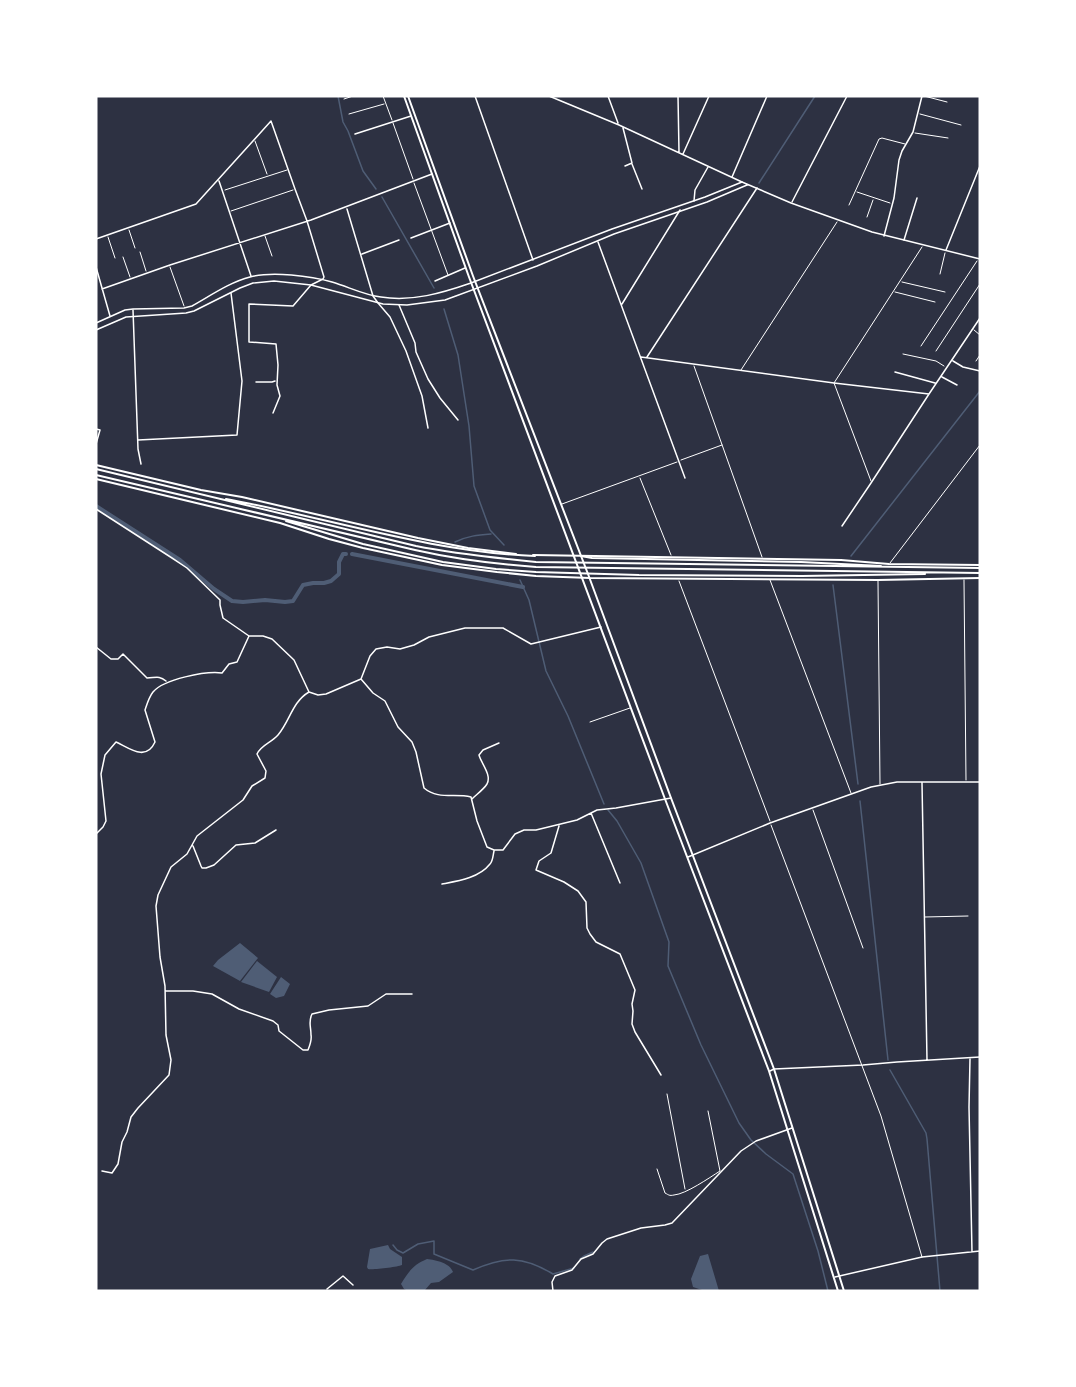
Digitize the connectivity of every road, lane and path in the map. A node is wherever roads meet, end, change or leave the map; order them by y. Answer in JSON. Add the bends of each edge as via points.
{"nodes":[{"id":1,"x":353,"y":96,"type":"edge"},
{"id":2,"x":383,"y":96,"type":"edge"},
{"id":3,"x":406,"y":96,"type":"edge"},
{"id":4,"x":476,"y":96,"type":"edge"},
{"id":5,"x":549,"y":96,"type":"edge"},
{"id":6,"x":608,"y":96,"type":"edge"},
{"id":7,"x":678,"y":96,"type":"edge"},
{"id":8,"x":709,"y":96,"type":"edge"},
{"id":9,"x":767,"y":96,"type":"edge"},
{"id":10,"x":847,"y":96,"type":"edge"},
{"id":11,"x":923,"y":96,"type":"edge"},
{"id":12,"x":344,"y":99,"type":"dead end"},
{"id":13,"x":947,"y":102,"type":"dead end"},
{"id":14,"x":386,"y":104,"type":"junction"},
{"id":15,"x":918,"y":113,"type":"junction"},
{"id":16,"x":349,"y":114,"type":"dead end"},
{"id":17,"x":413,"y":115,"type":"junction"},
{"id":18,"x":393,"y":122,"type":"junction"},
{"id":19,"x":619,"y":125,"type":"junction"},
{"id":20,"x":961,"y":125,"type":"dead end"},
{"id":21,"x":622,"y":127,"type":"junction"},
{"id":22,"x":913,"y":132,"type":"junction"},
{"id":23,"x":355,"y":134,"type":"dead end"},
{"id":24,"x":948,"y":138,"type":"dead end"},
{"id":25,"x":255,"y":140,"type":"junction"},
{"id":26,"x":906,"y":144,"type":"junction"},
{"id":27,"x":680,"y":153,"type":"junction"},
{"id":28,"x":683,"y":155,"type":"junction"},
{"id":29,"x":632,"y":163,"type":"junction"},
{"id":30,"x":625,"y":166,"type":"dead end"},
{"id":31,"x":708,"y":166,"type":"junction"},
{"id":32,"x":980,"y":166,"type":"edge"},
{"id":33,"x":288,"y":170,"type":"junction"},
{"id":34,"x":434,"y":174,"type":"junction"},
{"id":35,"x":268,"y":176,"type":"junction"},
{"id":36,"x":732,"y":177,"type":"junction"},
{"id":37,"x":219,"y":179,"type":"junction"},
{"id":38,"x":414,"y":182,"type":"junction"},
{"id":39,"x":742,"y":182,"type":"junction"},
{"id":40,"x":747,"y":184,"type":"junction"},
{"id":41,"x":757,"y":188,"type":"junction"},
{"id":42,"x":295,"y":189,"type":"junction"},
{"id":43,"x":642,"y":189,"type":"dead end"},
{"id":44,"x":223,"y":191,"type":"junction"},
{"id":45,"x":855,"y":192,"type":"junction"},
{"id":46,"x":873,"y":198,"type":"junction"},
{"id":47,"x":917,"y":198,"type":"dead end"},
{"id":48,"x":694,"y":201,"type":"junction"},
{"id":49,"x":791,"y":203,"type":"junction"},
{"id":50,"x":893,"y":204,"type":"junction"},
{"id":51,"x":849,"y":205,"type":"dead end"},
{"id":52,"x":346,"y":207,"type":"junction"},
{"id":53,"x":680,"y":210,"type":"junction"},
{"id":54,"x":230,"y":212,"type":"junction"},
{"id":55,"x":867,"y":217,"type":"dead end"},
{"id":56,"x":838,"y":220,"type":"junction"},
{"id":57,"x":307,"y":221,"type":"junction"},
{"id":58,"x":451,"y":222,"type":"junction"},
{"id":59,"x":129,"y":227,"type":"junction"},
{"id":60,"x":431,"y":230,"type":"junction"},
{"id":61,"x":265,"y":234,"type":"junction"},
{"id":62,"x":107,"y":235,"type":"junction"},
{"id":63,"x":884,"y":236,"type":"junction"},
{"id":64,"x":96,"y":238,"type":"edge"},
{"id":65,"x":411,"y":238,"type":"dead end"},
{"id":66,"x":399,"y":240,"type":"dead end"},
{"id":67,"x":598,"y":241,"type":"junction"},
{"id":68,"x":904,"y":241,"type":"junction"},
{"id":69,"x":241,"y":242,"type":"junction"},
{"id":70,"x":923,"y":245,"type":"junction"},
{"id":71,"x":135,"y":248,"type":"dead end"},
{"id":72,"x":945,"y":251,"type":"junction"},
{"id":73,"x":140,"y":252,"type":"dead end"},
{"id":74,"x":362,"y":254,"type":"junction"},
{"id":75,"x":272,"y":256,"type":"dead end"},
{"id":76,"x":123,"y":257,"type":"dead end"},
{"id":77,"x":115,"y":258,"type":"dead end"},
{"id":78,"x":979,"y":259,"type":"edge"},
{"id":79,"x":533,"y":260,"type":"junction"},
{"id":80,"x":170,"y":265,"type":"junction"},
{"id":81,"x":96,"y":267,"type":"edge"},
{"id":82,"x":466,"y":268,"type":"junction"},
{"id":83,"x":146,"y":273,"type":"junction"},
{"id":84,"x":940,"y":274,"type":"dead end"},
{"id":85,"x":448,"y":275,"type":"junction"},
{"id":86,"x":251,"y":277,"type":"junction"},
{"id":87,"x":130,"y":279,"type":"junction"},
{"id":88,"x":323,"y":279,"type":"junction"},
{"id":89,"x":435,"y":281,"type":"dead end"},
{"id":90,"x":900,"y":281,"type":"junction"},
{"id":91,"x":475,"y":282,"type":"junction"},
{"id":92,"x":471,"y":283,"type":"junction"},
{"id":93,"x":980,"y":284,"type":"edge"},
{"id":94,"x":311,"y":285,"type":"junction"},
{"id":95,"x":102,"y":289,"type":"junction"},
{"id":96,"x":476,"y":289,"type":"junction"},
{"id":97,"x":894,"y":292,"type":"junction"},
{"id":98,"x":945,"y":292,"type":"dead end"},
{"id":99,"x":230,"y":293,"type":"junction"},
{"id":100,"x":373,"y":296,"type":"junction"},
{"id":101,"x":935,"y":302,"type":"dead end"},
{"id":102,"x":378,"y":303,"type":"junction"},
{"id":103,"x":621,"y":304,"type":"junction"},
{"id":104,"x":399,"y":305,"type":"junction"},
{"id":105,"x":184,"y":308,"type":"junction"},
{"id":106,"x":133,"y":309,"type":"junction"},
{"id":107,"x":186,"y":313,"type":"junction"},
{"id":108,"x":111,"y":316,"type":"junction"},
{"id":109,"x":134,"y":316,"type":"junction"},
{"id":110,"x":980,"y":318,"type":"edge"},
{"id":111,"x":96,"y":323,"type":"edge"},
{"id":112,"x":973,"y":329,"type":"junction"},
{"id":113,"x":96,"y":330,"type":"edge"},
{"id":114,"x":980,"y":335,"type":"edge"},
{"id":115,"x":921,"y":346,"type":"dead end"},
{"id":116,"x":936,"y":351,"type":"dead end"},
{"id":117,"x":903,"y":354,"type":"dead end"},
{"id":118,"x":980,"y":355,"type":"edge"},
{"id":119,"x":641,"y":357,"type":"junction"},
{"id":120,"x":647,"y":358,"type":"junction"},
{"id":121,"x":952,"y":360,"type":"junction"},
{"id":122,"x":976,"y":361,"type":"dead end"},
{"id":123,"x":693,"y":364,"type":"junction"},
{"id":124,"x":947,"y":368,"type":"junction"},
{"id":125,"x":741,"y":370,"type":"junction"},
{"id":126,"x":980,"y":371,"type":"edge"},
{"id":127,"x":894,"y":372,"type":"dead end"},
{"id":128,"x":941,"y":377,"type":"junction"},
{"id":129,"x":276,"y":380,"type":"junction"},
{"id":130,"x":256,"y":382,"type":"dead end"},
{"id":131,"x":834,"y":383,"type":"junction"},
{"id":132,"x":936,"y":383,"type":"junction"},
{"id":133,"x":957,"y":384,"type":"dead end"},
{"id":134,"x":929,"y":394,"type":"junction"},
{"id":135,"x":273,"y":413,"type":"dead end"},
{"id":136,"x":458,"y":420,"type":"dead end"},
{"id":137,"x":428,"y":428,"type":"dead end"},
{"id":138,"x":96,"y":429,"type":"edge"},
{"id":139,"x":138,"y":440,"type":"junction"},
{"id":140,"x":96,"y":444,"type":"edge"},
{"id":141,"x":722,"y":445,"type":"junction"},
{"id":142,"x":980,"y":445,"type":"edge"},
{"id":143,"x":680,"y":461,"type":"junction"},
{"id":144,"x":141,"y":464,"type":"dead end"},
{"id":145,"x":96,"y":467,"type":"edge"},
{"id":146,"x":96,"y":475,"type":"edge"},
{"id":147,"x":639,"y":476,"type":"junction"},
{"id":148,"x":685,"y":478,"type":"dead end"},
{"id":149,"x":96,"y":479,"type":"edge"},
{"id":150,"x":871,"y":483,"type":"junction"},
{"id":151,"x":201,"y":494,"type":"junction"},
{"id":152,"x":561,"y":505,"type":"junction"},
{"id":153,"x":96,"y":509,"type":"edge"},
{"id":154,"x":281,"y":518,"type":"junction"},
{"id":155,"x":842,"y":526,"type":"dead end"},
{"id":156,"x":536,"y":556,"type":"junction"},
{"id":157,"x":574,"y":556,"type":"junction"},
{"id":158,"x":581,"y":556,"type":"junction"},
{"id":159,"x":672,"y":557,"type":"junction"},
{"id":160,"x":762,"y":558,"type":"junction"},
{"id":161,"x":888,"y":565,"type":"junction"},
{"id":162,"x":980,"y":567,"type":"edge"},
{"id":163,"x":934,"y":572,"type":"junction"},
{"id":164,"x":980,"y":573,"type":"edge"},
{"id":165,"x":588,"y":574,"type":"junction"},
{"id":166,"x":582,"y":576,"type":"junction"},
{"id":167,"x":590,"y":578,"type":"junction"},
{"id":168,"x":964,"y":578,"type":"junction"},
{"id":169,"x":980,"y":578,"type":"edge"},
{"id":170,"x":679,"y":579,"type":"junction"},
{"id":171,"x":770,"y":579,"type":"junction"},
{"id":172,"x":878,"y":580,"type":"junction"},
{"id":173,"x":601,"y":627,"type":"junction"},
{"id":174,"x":249,"y":636,"type":"junction"},
{"id":175,"x":96,"y":647,"type":"edge"},
{"id":176,"x":361,"y":679,"type":"junction"},
{"id":177,"x":167,"y":682,"type":"junction"},
{"id":178,"x":309,"y":692,"type":"junction"},
{"id":179,"x":631,"y":708,"type":"junction"},
{"id":180,"x":590,"y":722,"type":"dead end"},
{"id":181,"x":499,"y":743,"type":"dead end"},
{"id":182,"x":966,"y":782,"type":"junction"},
{"id":183,"x":980,"y":782,"type":"edge"},
{"id":184,"x":922,"y":783,"type":"junction"},
{"id":185,"x":880,"y":784,"type":"junction"},
{"id":186,"x":851,"y":794,"type":"junction"},
{"id":187,"x":671,"y":798,"type":"junction"},
{"id":188,"x":472,"y":799,"type":"junction"},
{"id":189,"x":665,"y":799,"type":"junction"},
{"id":190,"x":812,"y":809,"type":"junction"},
{"id":191,"x":591,"y":813,"type":"junction"},
{"id":192,"x":770,"y":822,"type":"junction"},
{"id":193,"x":559,"y":825,"type":"junction"},
{"id":194,"x":276,"y":830,"type":"dead end"},
{"id":195,"x":96,"y":834,"type":"edge"},
{"id":196,"x":193,"y":845,"type":"junction"},
{"id":197,"x":494,"y":850,"type":"junction"},
{"id":198,"x":694,"y":856,"type":"junction"},
{"id":199,"x":687,"y":858,"type":"junction"},
{"id":200,"x":620,"y":883,"type":"dead end"},
{"id":201,"x":442,"y":884,"type":"dead end"},
{"id":202,"x":968,"y":916,"type":"dead end"},
{"id":203,"x":924,"y":917,"type":"junction"},
{"id":204,"x":863,"y":948,"type":"dead end"},
{"id":205,"x":165,"y":991,"type":"junction"},
{"id":206,"x":412,"y":994,"type":"dead end"},
{"id":207,"x":980,"y":1057,"type":"edge"},
{"id":208,"x":970,"y":1058,"type":"junction"},
{"id":209,"x":927,"y":1060,"type":"junction"},
{"id":210,"x":863,"y":1065,"type":"junction"},
{"id":211,"x":774,"y":1069,"type":"junction"},
{"id":212,"x":769,"y":1071,"type":"junction"},
{"id":213,"x":661,"y":1076,"type":"dead end"},
{"id":214,"x":667,"y":1094,"type":"dead end"},
{"id":215,"x":708,"y":1111,"type":"dead end"},
{"id":216,"x":793,"y":1128,"type":"junction"},
{"id":217,"x":788,"y":1129,"type":"junction"},
{"id":218,"x":657,"y":1169,"type":"dead end"},
{"id":219,"x":102,"y":1171,"type":"dead end"},
{"id":220,"x":720,"y":1171,"type":"junction"},
{"id":221,"x":686,"y":1191,"type":"junction"},
{"id":222,"x":980,"y":1251,"type":"edge"},
{"id":223,"x":972,"y":1252,"type":"junction"},
{"id":224,"x":922,"y":1257,"type":"junction"},
{"id":225,"x":840,"y":1275,"type":"junction"},
{"id":226,"x":834,"y":1277,"type":"junction"},
{"id":227,"x":353,"y":1285,"type":"dead end"},
{"id":228,"x":327,"y":1289,"type":"dead end"},
{"id":229,"x":553,"y":1291,"type":"edge"},
{"id":230,"x":838,"y":1291,"type":"edge"},
{"id":231,"x":844,"y":1291,"type":"edge"}],
"edges":[{"from":1,"to":12,"type":"lane"},
{"from":2,"to":14,"type":"lane"},
{"from":3,"to":17,"type":"main road"},
{"from":4,"to":79,"type":"street"},
{"from":5,"to":19,"type":"street"},
{"from":6,"to":19,"type":"street"},
{"from":7,"to":27,"type":"street"},
{"from":8,"to":28,"type":"street"},
{"from":9,"to":36,"type":"street"},
{"from":10,"to":49,"type":"street"},
{"from":11,"to":13,"type":"lane"},
{"from":11,"to":15,"type":"street"},
{"from":14,"to":16,"type":"lane"},
{"from":14,"to":18,"type":"lane"},
{"from":15,"to":20,"type":"lane"},
{"from":15,"to":22,"type":"street"},
{"from":17,"to":18,"type":"street"},
{"from":17,"to":34,"type":"main road"},
{"from":18,"to":23,"type":"street"},
{"from":18,"to":38,"type":"lane"},
{"from":19,"to":21,"type":"street"},
{"from":21,"to":27,"type":"street"},
{"from":21,"to":29,"type":"street"},
{"from":22,"to":24,"type":"lane"},
{"from":22,"to":26,"type":"street"},
{"from":25,"to":33,"type":"street","via":[[271,122]]},
{"from":25,"to":35,"type":"lane"},
{"from":25,"to":37,"type":"street"},
{"from":26,"to":45,"type":"lane","via":[[879,139]]},
{"from":26,"to":50,"type":"street","via":[[897,168]]},
{"from":27,"to":28,"type":"street"},
{"from":28,"to":31,"type":"street"},
{"from":29,"to":30,"type":"street"},
{"from":29,"to":43,"type":"street"},
{"from":31,"to":36,"type":"street"},
{"from":31,"to":48,"type":"street","via":[[695,190]]},
{"from":32,"to":72,"type":"street"},
{"from":33,"to":35,"type":"lane"},
{"from":33,"to":42,"type":"street"},
{"from":34,"to":38,"type":"street"},
{"from":34,"to":58,"type":"main road"},
{"from":35,"to":44,"type":"lane"},
{"from":36,"to":39,"type":"street"},
{"from":37,"to":44,"type":"street"},
{"from":37,"to":59,"type":"street","via":[[196,204]]},
{"from":38,"to":52,"type":"street"},
{"from":38,"to":60,"type":"lane"},
{"from":39,"to":40,"type":"street"},
{"from":39,"to":48,"type":"street"},
{"from":40,"to":41,"type":"street"},
{"from":40,"to":53,"type":"street"},
{"from":41,"to":49,"type":"street"},
{"from":41,"to":120,"type":"street"},
{"from":42,"to":54,"type":"lane"},
{"from":42,"to":57,"type":"street"},
{"from":44,"to":54,"type":"street"},
{"from":45,"to":46,"type":"lane"},
{"from":45,"to":51,"type":"lane"},
{"from":46,"to":50,"type":"lane"},
{"from":46,"to":55,"type":"lane"},
{"from":47,"to":68,"type":"street"},
{"from":48,"to":79,"type":"street"},
{"from":49,"to":56,"type":"street"},
{"from":50,"to":63,"type":"street"},
{"from":52,"to":57,"type":"street"},
{"from":52,"to":74,"type":"street"},
{"from":53,"to":67,"type":"street"},
{"from":53,"to":103,"type":"street"},
{"from":54,"to":69,"type":"street"},
{"from":56,"to":63,"type":"street"},
{"from":56,"to":125,"type":"lane"},
{"from":57,"to":61,"type":"street"},
{"from":57,"to":88,"type":"street"},
{"from":58,"to":60,"type":"street"},
{"from":58,"to":82,"type":"main road"},
{"from":58,"to":91,"type":"main road"},
{"from":59,"to":62,"type":"street"},
{"from":59,"to":71,"type":"lane"},
{"from":60,"to":65,"type":"street"},
{"from":60,"to":85,"type":"lane"},
{"from":61,"to":69,"type":"street"},
{"from":61,"to":75,"type":"lane"},
{"from":62,"to":64,"type":"street"},
{"from":62,"to":77,"type":"lane"},
{"from":63,"to":68,"type":"street"},
{"from":66,"to":74,"type":"street"},
{"from":67,"to":96,"type":"street"},
{"from":67,"to":103,"type":"street"},
{"from":68,"to":70,"type":"street"},
{"from":69,"to":80,"type":"street"},
{"from":69,"to":86,"type":"street"},
{"from":70,"to":72,"type":"street"},
{"from":70,"to":90,"type":"lane"},
{"from":72,"to":78,"type":"street"},
{"from":72,"to":84,"type":"lane"},
{"from":73,"to":83,"type":"lane"},
{"from":74,"to":100,"type":"street"},
{"from":76,"to":87,"type":"lane"},
{"from":78,"to":115,"type":"lane"},
{"from":79,"to":91,"type":"street"},
{"from":80,"to":83,"type":"street"},
{"from":80,"to":105,"type":"lane"},
{"from":81,"to":95,"type":"street"},
{"from":82,"to":85,"type":"street"},
{"from":82,"to":92,"type":"main road"},
{"from":83,"to":87,"type":"street"},
{"from":85,"to":89,"type":"street"},
{"from":86,"to":88,"type":"street"},
{"from":86,"to":105,"type":"street"},
{"from":87,"to":95,"type":"street"},
{"from":88,"to":94,"type":"street"},
{"from":88,"to":100,"type":"street"},
{"from":90,"to":97,"type":"lane"},
{"from":90,"to":98,"type":"lane"},
{"from":91,"to":92,"type":"street"},
{"from":91,"to":96,"type":"main road"},
{"from":92,"to":96,"type":"main road"},
{"from":92,"to":100,"type":"street","via":[[407,299]]},
{"from":93,"to":116,"type":"lane"},
{"from":94,"to":99,"type":"street","via":[[253,283]]},
{"from":94,"to":102,"type":"street"},
{"from":94,"to":129,"type":"street","via":[[293,306],[249,304],[249,342],[276,344]]},
{"from":95,"to":108,"type":"street"},
{"from":96,"to":104,"type":"street","via":[[445,300]]},
{"from":96,"to":152,"type":"main road"},
{"from":96,"to":157,"type":"main road"},
{"from":97,"to":101,"type":"lane"},
{"from":97,"to":131,"type":"lane"},
{"from":99,"to":107,"type":"street"},
{"from":99,"to":139,"type":"street","via":[[242,381],[237,435]]},
{"from":100,"to":102,"type":"street"},
{"from":102,"to":104,"type":"street"},
{"from":102,"to":137,"type":"street","via":[[390,317],[406,351],[422,396]]},
{"from":103,"to":119,"type":"street"},
{"from":104,"to":136,"type":"street","via":[[428,378]]},
{"from":105,"to":106,"type":"street"},
{"from":105,"to":107,"type":"lane"},
{"from":106,"to":108,"type":"street"},
{"from":106,"to":109,"type":"street"},
{"from":107,"to":109,"type":"street"},
{"from":108,"to":111,"type":"street"},
{"from":109,"to":113,"type":"street"},
{"from":109,"to":139,"type":"street"},
{"from":110,"to":112,"type":"street"},
{"from":112,"to":114,"type":"lane"},
{"from":112,"to":121,"type":"street"},
{"from":117,"to":124,"type":"lane","via":[[936,361]]},
{"from":118,"to":122,"type":"lane"},
{"from":119,"to":120,"type":"street"},
{"from":119,"to":143,"type":"street"},
{"from":120,"to":123,"type":"street"},
{"from":121,"to":124,"type":"street"},
{"from":121,"to":126,"type":"street"},
{"from":123,"to":125,"type":"street"},
{"from":123,"to":141,"type":"lane"},
{"from":124,"to":128,"type":"street"},
{"from":125,"to":131,"type":"street"},
{"from":127,"to":132,"type":"street"},
{"from":128,"to":132,"type":"street"},
{"from":128,"to":133,"type":"street"},
{"from":129,"to":130,"type":"street"},
{"from":129,"to":135,"type":"street","via":[[280,396]]},
{"from":131,"to":134,"type":"street"},
{"from":131,"to":150,"type":"lane"},
{"from":132,"to":134,"type":"street"},
{"from":134,"to":150,"type":"street"},
{"from":138,"to":140,"type":"street","via":[[100,430]]},
{"from":139,"to":144,"type":"street"},
{"from":141,"to":143,"type":"lane"},
{"from":141,"to":160,"type":"lane"},
{"from":142,"to":161,"type":"lane"},
{"from":143,"to":147,"type":"lane"},
{"from":143,"to":148,"type":"street"},
{"from":145,"to":151,"type":"main road"},
{"from":145,"to":156,"type":"main road","via":[[418,538]]},
{"from":146,"to":154,"type":"main road"},
{"from":147,"to":152,"type":"lane"},
{"from":147,"to":159,"type":"lane"},
{"from":149,"to":166,"type":"main road","via":[[442,565],[536,576]]},
{"from":150,"to":155,"type":"street"},
{"from":151,"to":156,"type":"main road","via":[[417,541],[504,555]]},
{"from":151,"to":161,"type":"main road","via":[[416,546],[498,559]]},
{"from":152,"to":158,"type":"main road"},
{"from":153,"to":174,"type":"street","via":[[187,568],[220,600],[223,618]]},
{"from":154,"to":163,"type":"main road","via":[[443,556],[507,565]]},
{"from":154,"to":166,"type":"main road","via":[[363,544],[442,562]]},
{"from":156,"to":157,"type":"main road"},
{"from":157,"to":158,"type":"main road"},
{"from":157,"to":166,"type":"main road"},
{"from":158,"to":159,"type":"main road"},
{"from":158,"to":161,"type":"main road"},
{"from":158,"to":165,"type":"main road"},
{"from":159,"to":160,"type":"main road"},
{"from":160,"to":161,"type":"main road"},
{"from":160,"to":171,"type":"lane"},
{"from":161,"to":162,"type":"main road"},
{"from":161,"to":172,"type":"lane"},
{"from":163,"to":164,"type":"main road"},
{"from":163,"to":165,"type":"main road","via":[[835,576]]},
{"from":165,"to":166,"type":"main road"},
{"from":165,"to":167,"type":"main road"},
{"from":166,"to":167,"type":"main road"},
{"from":166,"to":173,"type":"main road"},
{"from":167,"to":170,"type":"main road"},
{"from":167,"to":187,"type":"main road"},
{"from":168,"to":169,"type":"main road"},
{"from":168,"to":172,"type":"main road"},
{"from":168,"to":182,"type":"lane"},
{"from":170,"to":171,"type":"main road"},
{"from":170,"to":192,"type":"lane"},
{"from":171,"to":172,"type":"main road"},
{"from":171,"to":186,"type":"lane"},
{"from":172,"to":185,"type":"lane"},
{"from":173,"to":176,"type":"street","via":[[531,644],[503,628],[465,628],[400,649],[376,649]]},
{"from":173,"to":179,"type":"main road"},
{"from":174,"to":177,"type":"street","via":[[237,662],[229,664],[222,673]]},
{"from":174,"to":178,"type":"street","via":[[272,639],[294,660]]},
{"from":175,"to":177,"type":"street","via":[[111,659],[123,654],[147,678],[156,676]]},
{"from":176,"to":178,"type":"street","via":[[326,694]]},
{"from":176,"to":188,"type":"street","via":[[385,701],[398,727],[412,742],[426,791]]},
{"from":177,"to":195,"type":"street","via":[[154,691],[145,710],[155,742],[153,747],[144,753],[132,752],[116,742],[105,755],[101,774],[106,820]]},
{"from":178,"to":196,"type":"street","via":[[298,699],[275,739],[257,752],[267,776],[197,837]]},
{"from":179,"to":180,"type":"lane"},
{"from":179,"to":189,"type":"main road"},
{"from":181,"to":188,"type":"street","via":[[479,754],[488,783]]},
{"from":182,"to":183,"type":"street"},
{"from":182,"to":184,"type":"street"},
{"from":184,"to":185,"type":"street"},
{"from":184,"to":203,"type":"street"},
{"from":185,"to":186,"type":"street"},
{"from":186,"to":190,"type":"street"},
{"from":187,"to":189,"type":"street"},
{"from":187,"to":198,"type":"main road"},
{"from":188,"to":197,"type":"street","via":[[487,846]]},
{"from":189,"to":191,"type":"street"},
{"from":189,"to":199,"type":"main road"},
{"from":190,"to":192,"type":"street"},
{"from":190,"to":204,"type":"lane"},
{"from":191,"to":193,"type":"street"},
{"from":191,"to":200,"type":"street"},
{"from":192,"to":198,"type":"street"},
{"from":192,"to":210,"type":"lane"},
{"from":193,"to":197,"type":"street","via":[[524,830],[515,834],[503,850]]},
{"from":193,"to":213,"type":"street","via":[[551,853],[539,861],[536,870],[578,891],[586,902],[590,934],[620,954],[635,990],[632,1024]]},
{"from":194,"to":196,"type":"street","via":[[255,843],[236,845],[206,868],[202,868]]},
{"from":196,"to":205,"type":"street","via":[[171,867],[156,902]]},
{"from":197,"to":201,"type":"street","via":[[492,863],[479,873]]},
{"from":198,"to":199,"type":"street"},
{"from":198,"to":211,"type":"main road"},
{"from":199,"to":212,"type":"main road"},
{"from":202,"to":203,"type":"lane"},
{"from":203,"to":209,"type":"street"},
{"from":205,"to":206,"type":"street","via":[[212,994],[238,1009],[273,1021],[279,1031],[303,1050],[308,1050],[312,1036],[312,1014],[368,1006],[386,994]]},
{"from":205,"to":219,"type":"street","via":[[170,1072],[131,1117],[115,1170]]},
{"from":207,"to":208,"type":"street"},
{"from":208,"to":209,"type":"street"},
{"from":208,"to":223,"type":"street"},
{"from":209,"to":210,"type":"street"},
{"from":210,"to":211,"type":"street"},
{"from":210,"to":224,"type":"lane"},
{"from":211,"to":212,"type":"street"},
{"from":211,"to":216,"type":"main road"},
{"from":212,"to":217,"type":"main road"},
{"from":214,"to":221,"type":"lane"},
{"from":215,"to":220,"type":"lane"},
{"from":216,"to":217,"type":"street"},
{"from":216,"to":225,"type":"main road"},
{"from":217,"to":220,"type":"street","via":[[756,1141]]},
{"from":217,"to":226,"type":"main road"},
{"from":218,"to":221,"type":"lane","via":[[666,1195]]},
{"from":220,"to":221,"type":"lane"},
{"from":220,"to":229,"type":"street","via":[[672,1223],[607,1239],[573,1270],[555,1276]]},
{"from":222,"to":223,"type":"street"},
{"from":223,"to":224,"type":"street"},
{"from":224,"to":225,"type":"street"},
{"from":225,"to":226,"type":"street"},
{"from":225,"to":231,"type":"main road"},
{"from":226,"to":230,"type":"main road"},
{"from":227,"to":228,"type":"street","via":[[343,1276]]}]}
